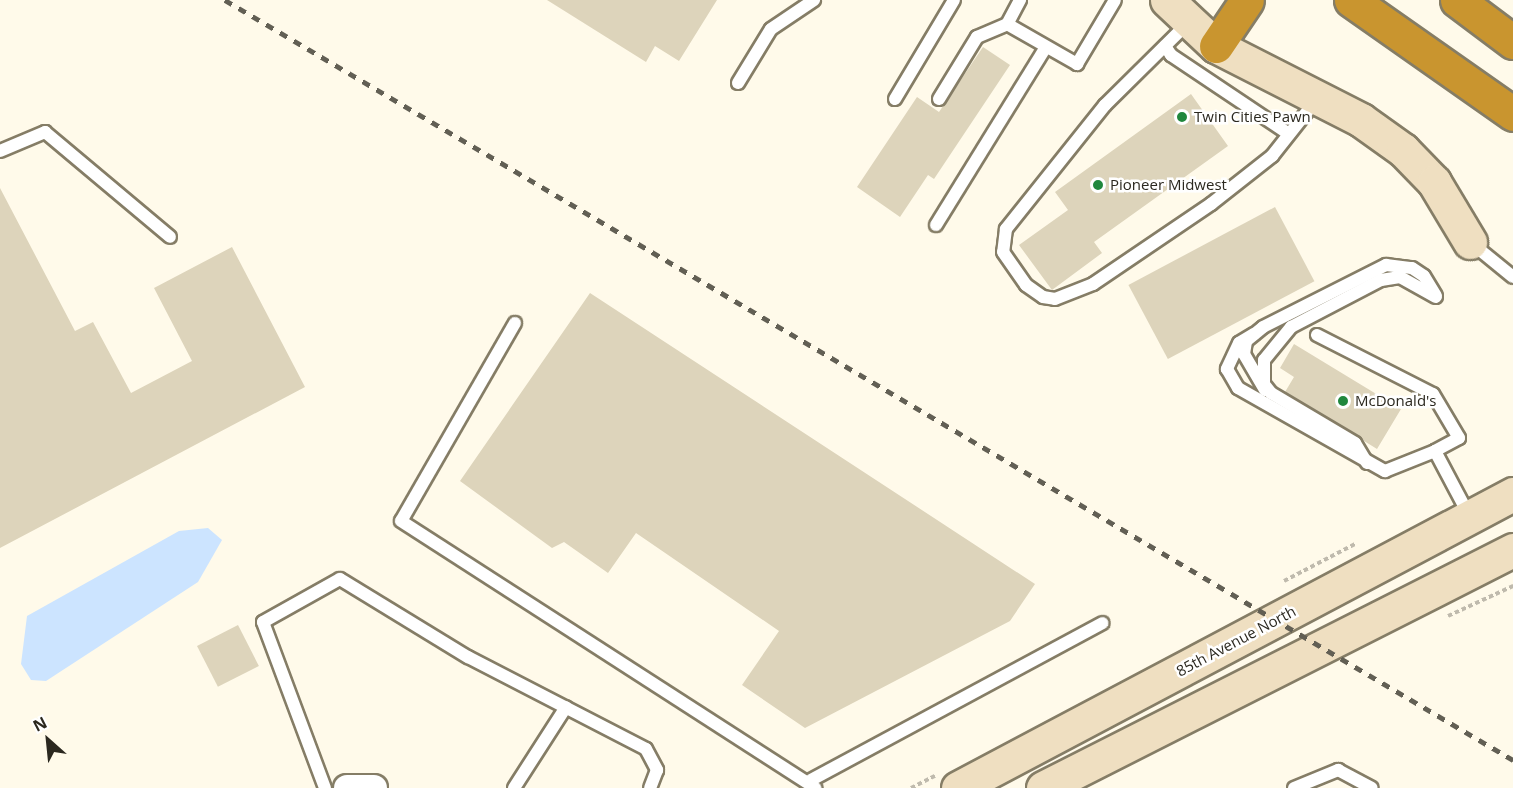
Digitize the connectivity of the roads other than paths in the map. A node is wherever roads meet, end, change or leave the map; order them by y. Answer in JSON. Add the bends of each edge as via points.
{"nodes":[{"id":1,"x":814,"y":0,"type":"edge"},
{"id":2,"x":954,"y":0,"type":"edge"},
{"id":3,"x":1020,"y":0,"type":"edge"},
{"id":4,"x":1115,"y":0,"type":"edge"},
{"id":5,"x":1247,"y":0,"type":"edge"},
{"id":6,"x":1351,"y":0,"type":"edge"},
{"id":7,"x":1457,"y":0,"type":"edge"},
{"id":8,"x":1178,"y":11,"type":"edge"},
{"id":9,"x":1006,"y":24,"type":"junction"},
{"id":10,"x":1513,"y":42,"type":"edge"},
{"id":11,"x":1165,"y":46,"type":"junction"},
{"id":12,"x":1216,"y":46,"type":"junction"},
{"id":13,"x":1046,"y":47,"type":"junction"},
{"id":14,"x":738,"y":83,"type":"dead end"},
{"id":15,"x":1319,"y":97,"type":"junction"},
{"id":16,"x":895,"y":99,"type":"dead end"},
{"id":17,"x":939,"y":99,"type":"dead end"},
{"id":18,"x":1513,"y":114,"type":"edge"},
{"id":19,"x":1289,"y":134,"type":"junction"},
{"id":20,"x":0,"y":151,"type":"edge"},
{"id":21,"x":936,"y":225,"type":"dead end"},
{"id":22,"x":170,"y":237,"type":"dead end"},
{"id":23,"x":1470,"y":242,"type":"joint"},
{"id":24,"x":1513,"y":277,"type":"edge"},
{"id":25,"x":515,"y":323,"type":"dead end"},
{"id":26,"x":1254,"y":334,"type":"junction"},
{"id":27,"x":1317,"y":335,"type":"dead end"},
{"id":28,"x":1271,"y":393,"type":"junction"},
{"id":29,"x":1435,"y":451,"type":"junction"},
{"id":30,"x":1367,"y":463,"type":"junction"},
{"id":31,"x":1513,"y":494,"type":"edge"},
{"id":32,"x":1470,"y":518,"type":"junction"},
{"id":33,"x":1513,"y":550,"type":"edge"},
{"id":34,"x":1102,"y":622,"type":"dead end"},
{"id":35,"x":566,"y":707,"type":"junction"},
{"id":36,"x":1003,"y":778,"type":"edge"},
{"id":37,"x":813,"y":784,"type":"edge"},
{"id":38,"x":325,"y":788,"type":"edge"},
{"id":39,"x":347,"y":788,"type":"edge"},
{"id":40,"x":374,"y":788,"type":"edge"},
{"id":41,"x":514,"y":788,"type":"edge"},
{"id":42,"x":650,"y":788,"type":"edge"},
{"id":43,"x":958,"y":788,"type":"edge"},
{"id":44,"x":1043,"y":788,"type":"edge"},
{"id":45,"x":1294,"y":788,"type":"edge"},
{"id":46,"x":1372,"y":788,"type":"edge"}],
"edges":[{"from":1,"to":14,"type":"lane","via":[[771,29]]},
{"from":2,"to":16,"type":"lane"},
{"from":3,"to":9,"type":"lane"},
{"from":4,"to":13,"type":"lane","via":[[1077,64]]},
{"from":5,"to":12,"type":"highway"},
{"from":6,"to":18,"type":"highway"},
{"from":7,"to":10,"type":"highway"},
{"from":8,"to":11,"type":"lane"},
{"from":8,"to":12,"type":"main road"},
{"from":9,"to":13,"type":"lane"},
{"from":9,"to":17,"type":"lane","via":[[977,37]]},
{"from":11,"to":19,"type":"lane","via":[[1171,55]]},
{"from":11,"to":19,"type":"lane","via":[[1105,105],[1002,238],[1003,252],[1026,285],[1043,297],[1076,293],[1120,267],[1246,177]]},
{"from":12,"to":15,"type":"main road"},
{"from":13,"to":21,"type":"lane"},
{"from":15,"to":19,"type":"lane"},
{"from":15,"to":23,"type":"main road","via":[[1403,150],[1434,182]]},
{"from":20,"to":22,"type":"lane","via":[[45,132]]},
{"from":23,"to":24,"type":"lane"},
{"from":25,"to":37,"type":"lane","via":[[401,521]]},
{"from":26,"to":28,"type":"lane","via":[[1246,341],[1247,365]]},
{"from":26,"to":28,"type":"lane","via":[[1386,265],[1412,268],[1425,276],[1436,297],[1391,277],[1308,317],[1280,336],[1264,360],[1264,384]]},
{"from":26,"to":30,"type":"lane","via":[[1239,343],[1229,363],[1238,388]]},
{"from":27,"to":29,"type":"lane","via":[[1433,394],[1459,438]]},
{"from":28,"to":30,"type":"lane","via":[[1355,443]]},
{"from":29,"to":30,"type":"lane","via":[[1386,471]]},
{"from":29,"to":32,"type":"lane"},
{"from":31,"to":32,"type":"main road","name":"85th Avenue North"},
{"from":32,"to":36,"type":"main road","name":"85th Avenue North"},
{"from":33,"to":44,"type":"main road"},
{"from":34,"to":37,"type":"lane"},
{"from":35,"to":38,"type":"lane","via":[[340,579],[263,622]]},
{"from":35,"to":41,"type":"lane"},
{"from":35,"to":42,"type":"lane","via":[[646,749],[657,770]]},
{"from":36,"to":43,"type":"main road","name":"85th Avenue North"},
{"from":39,"to":40,"type":"street"},
{"from":45,"to":46,"type":"lane","via":[[1338,770]]}]}
